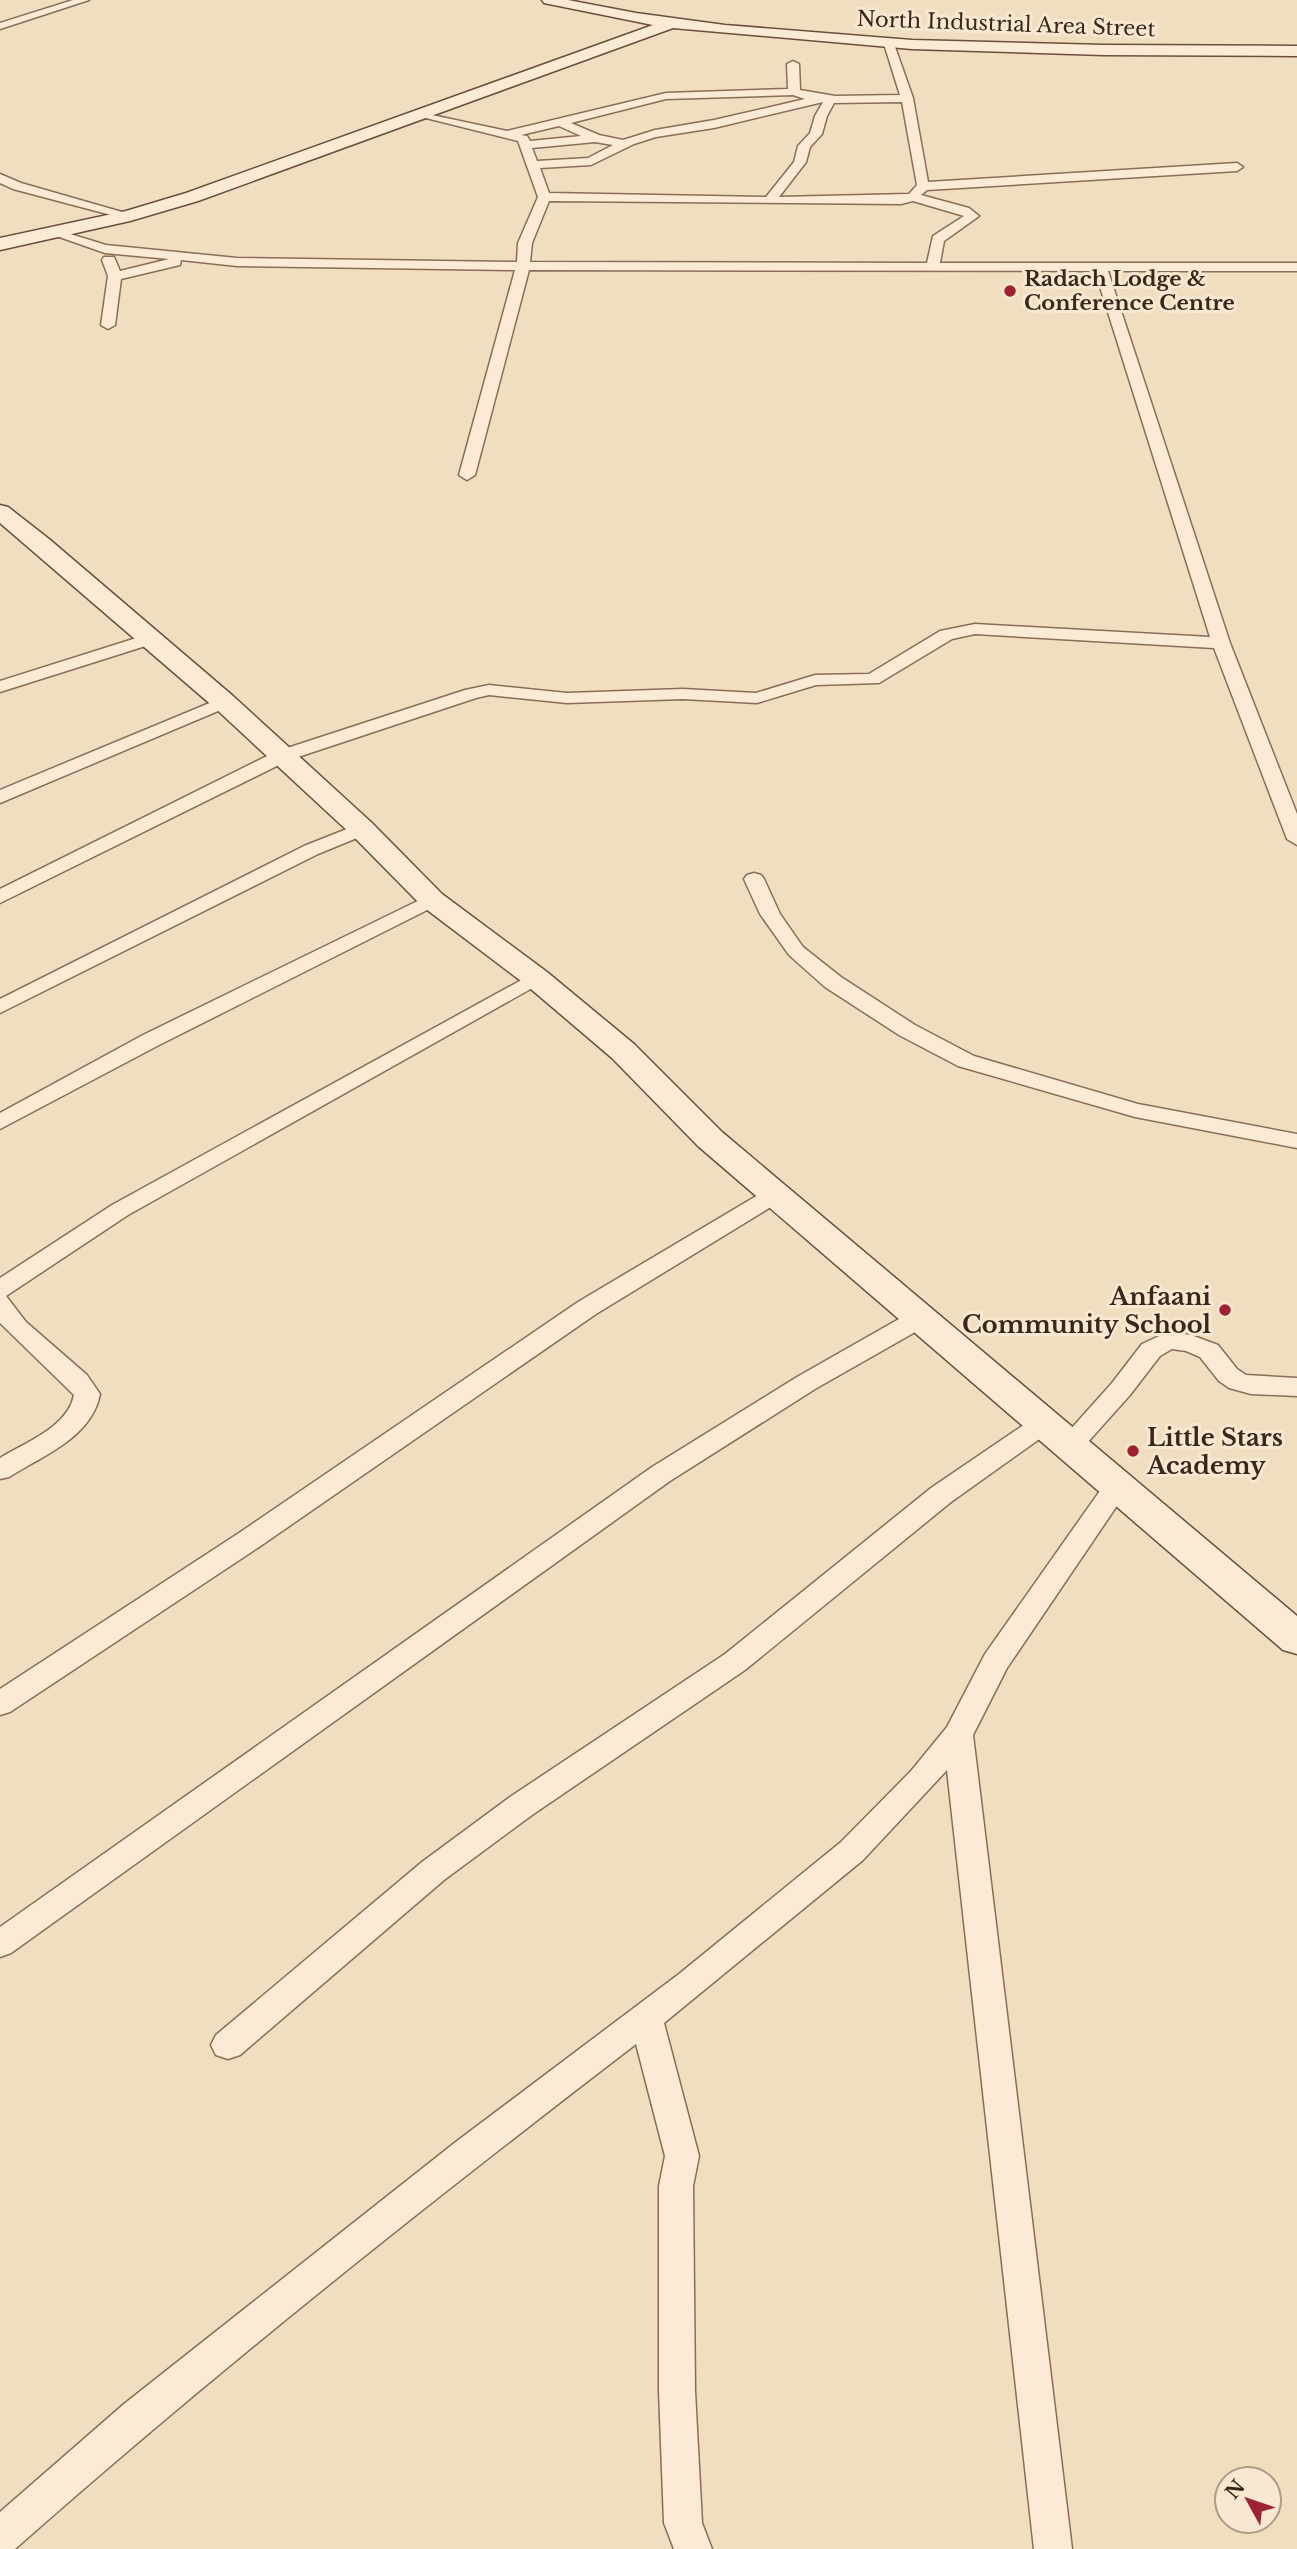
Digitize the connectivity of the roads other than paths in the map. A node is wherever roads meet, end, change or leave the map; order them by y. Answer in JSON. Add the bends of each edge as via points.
{"nodes":[{"id":1,"x":84,"y":0,"type":"edge"},
{"id":2,"x":549,"y":0,"type":"edge"},
{"id":3,"x":670,"y":24,"type":"junction"},
{"id":4,"x":0,"y":26,"type":"edge"},
{"id":5,"x":889,"y":44,"type":"junction"},
{"id":6,"x":1297,"y":51,"type":"edge"},
{"id":7,"x":793,"y":64,"type":"dead end"},
{"id":8,"x":794,"y":92,"type":"junction"},
{"id":9,"x":825,"y":99,"type":"junction"},
{"id":10,"x":906,"y":99,"type":"junction"},
{"id":11,"x":422,"y":114,"type":"junction"},
{"id":12,"x":558,"y":121,"type":"junction"},
{"id":13,"x":511,"y":134,"type":"junction"},
{"id":14,"x":596,"y":138,"type":"junction"},
{"id":15,"x":625,"y":144,"type":"junction"},
{"id":16,"x":527,"y":145,"type":"junction"},
{"id":17,"x":533,"y":165,"type":"junction"},
{"id":18,"x":1237,"y":167,"type":"dead end"},
{"id":19,"x":0,"y":178,"type":"edge"},
{"id":20,"x":923,"y":186,"type":"junction"},
{"id":21,"x":544,"y":197,"type":"junction"},
{"id":22,"x":914,"y":197,"type":"junction"},
{"id":23,"x":770,"y":201,"type":"junction"},
{"id":24,"x":130,"y":216,"type":"junction"},
{"id":25,"x":54,"y":233,"type":"junction"},
{"id":26,"x":0,"y":244,"type":"edge"},
{"id":27,"x":106,"y":249,"type":"junction"},
{"id":28,"x":193,"y":258,"type":"junction"},
{"id":29,"x":933,"y":265,"type":"junction"},
{"id":30,"x":523,"y":266,"type":"junction"},
{"id":31,"x":1100,"y":267,"type":"junction"},
{"id":32,"x":1297,"y":267,"type":"edge"},
{"id":33,"x":115,"y":276,"type":"junction"},
{"id":34,"x":108,"y":325,"type":"dead end"},
{"id":35,"x":467,"y":475,"type":"dead end"},
{"id":36,"x":0,"y":512,"type":"edge"},
{"id":37,"x":149,"y":639,"type":"junction"},
{"id":38,"x":1221,"y":643,"type":"junction"},
{"id":39,"x":0,"y":687,"type":"edge"},
{"id":40,"x":224,"y":702,"type":"junction"},
{"id":41,"x":282,"y":756,"type":"junction"},
{"id":42,"x":0,"y":797,"type":"edge"},
{"id":43,"x":362,"y":829,"type":"junction"},
{"id":44,"x":1297,"y":839,"type":"edge"},
{"id":45,"x":754,"y":879,"type":"dead end"},
{"id":46,"x":0,"y":897,"type":"edge"},
{"id":47,"x":432,"y":900,"type":"junction"},
{"id":48,"x":536,"y":978,"type":"junction"},
{"id":49,"x":0,"y":1007,"type":"edge"},
{"id":50,"x":0,"y":1122,"type":"edge"},
{"id":51,"x":1297,"y":1141,"type":"edge"},
{"id":52,"x":776,"y":1194,"type":"junction"},
{"id":53,"x":0,"y":1290,"type":"edge"},
{"id":54,"x":0,"y":1303,"type":"edge"},
{"id":55,"x":922,"y":1317,"type":"junction"},
{"id":56,"x":1297,"y":1387,"type":"edge"},
{"id":57,"x":1043,"y":1424,"type":"junction"},
{"id":58,"x":1070,"y":1446,"type":"junction"},
{"id":59,"x":0,"y":1470,"type":"edge"},
{"id":60,"x":1118,"y":1485,"type":"junction"},
{"id":61,"x":1297,"y":1639,"type":"edge"},
{"id":62,"x":0,"y":1704,"type":"edge"},
{"id":63,"x":958,"y":1735,"type":"junction"},
{"id":64,"x":0,"y":1944,"type":"edge"},
{"id":65,"x":646,"y":2017,"type":"junction"},
{"id":66,"x":228,"y":2045,"type":"dead end"},
{"id":67,"x":0,"y":2537,"type":"edge"},
{"id":68,"x":693,"y":2549,"type":"edge"},
{"id":69,"x":1053,"y":2549,"type":"edge"}],
"edges":[{"from":1,"to":4,"type":"street"},
{"from":2,"to":3,"type":"street","name":"North Industrial Area Street"},
{"from":3,"to":5,"type":"street","name":"North Industrial Area Street"},
{"from":3,"to":11,"type":"street"},
{"from":5,"to":6,"type":"street","name":"North Industrial Area Street"},
{"from":5,"to":10,"type":"street"},
{"from":7,"to":8,"type":"street"},
{"from":8,"to":9,"type":"street"},
{"from":8,"to":12,"type":"street","via":[[666,96]]},
{"from":9,"to":10,"type":"street"},
{"from":9,"to":15,"type":"street"},
{"from":9,"to":23,"type":"street","via":[[816,134]]},
{"from":10,"to":20,"type":"street"},
{"from":11,"to":13,"type":"street"},
{"from":11,"to":24,"type":"street"},
{"from":12,"to":13,"type":"street"},
{"from":12,"to":14,"type":"street"},
{"from":13,"to":16,"type":"street"},
{"from":14,"to":15,"type":"street"},
{"from":14,"to":16,"type":"street"},
{"from":15,"to":17,"type":"street","via":[[591,161]]},
{"from":16,"to":17,"type":"street"},
{"from":17,"to":21,"type":"street"},
{"from":18,"to":20,"type":"street"},
{"from":19,"to":24,"type":"street"},
{"from":20,"to":22,"type":"street"},
{"from":21,"to":23,"type":"street"},
{"from":21,"to":30,"type":"street","via":[[525,243]]},
{"from":22,"to":23,"type":"street"},
{"from":22,"to":29,"type":"street","via":[[973,216],[938,239]]},
{"from":24,"to":25,"type":"street"},
{"from":25,"to":26,"type":"street"},
{"from":25,"to":27,"type":"street"},
{"from":27,"to":28,"type":"street"},
{"from":27,"to":33,"type":"street"},
{"from":28,"to":30,"type":"street"},
{"from":28,"to":33,"type":"street"},
{"from":29,"to":30,"type":"street"},
{"from":29,"to":31,"type":"street"},
{"from":30,"to":35,"type":"street"},
{"from":31,"to":32,"type":"street"},
{"from":31,"to":38,"type":"street"},
{"from":33,"to":34,"type":"street"},
{"from":36,"to":37,"type":"street"},
{"from":37,"to":39,"type":"street"},
{"from":37,"to":40,"type":"street"},
{"from":38,"to":41,"type":"street","via":[[957,631],[873,678],[815,680],[757,698],[683,694],[567,698],[489,690]]},
{"from":38,"to":44,"type":"street"},
{"from":40,"to":41,"type":"street"},
{"from":40,"to":42,"type":"street"},
{"from":41,"to":43,"type":"street"},
{"from":41,"to":46,"type":"street"},
{"from":43,"to":47,"type":"street"},
{"from":43,"to":49,"type":"street","via":[[311,850]]},
{"from":45,"to":51,"type":"street","via":[[770,914],[796,951],[833,982],[907,1030],[966,1061],[1135,1110]]},
{"from":47,"to":48,"type":"street"},
{"from":47,"to":50,"type":"street","via":[[151,1040]]},
{"from":48,"to":52,"type":"street","via":[[624,1051],[710,1139]]},
{"from":48,"to":53,"type":"street","via":[[120,1210]]},
{"from":52,"to":55,"type":"street"},
{"from":52,"to":62,"type":"street","via":[[576,1315]]},
{"from":54,"to":59,"type":"street","via":[[13,1321],[77,1378],[87,1394],[84,1410],[71,1426]]},
{"from":55,"to":57,"type":"street"},
{"from":55,"to":64,"type":"street","via":[[661,1474]]},
{"from":56,"to":58,"type":"street","via":[[1238,1382],[1209,1350],[1168,1340],[1151,1350]]},
{"from":57,"to":58,"type":"street"},
{"from":57,"to":66,"type":"street","via":[[941,1495],[735,1662],[433,1871]]},
{"from":58,"to":60,"type":"street"},
{"from":60,"to":61,"type":"street"},
{"from":60,"to":63,"type":"street","via":[[995,1662]]},
{"from":63,"to":65,"type":"street","via":[[852,1851]]},
{"from":63,"to":69,"type":"street"},
{"from":65,"to":67,"type":"street","via":[[136,2417]]},
{"from":65,"to":68,"type":"street","via":[[682,2155],[676,2186],[677,2390],[683,2523]]}]}
